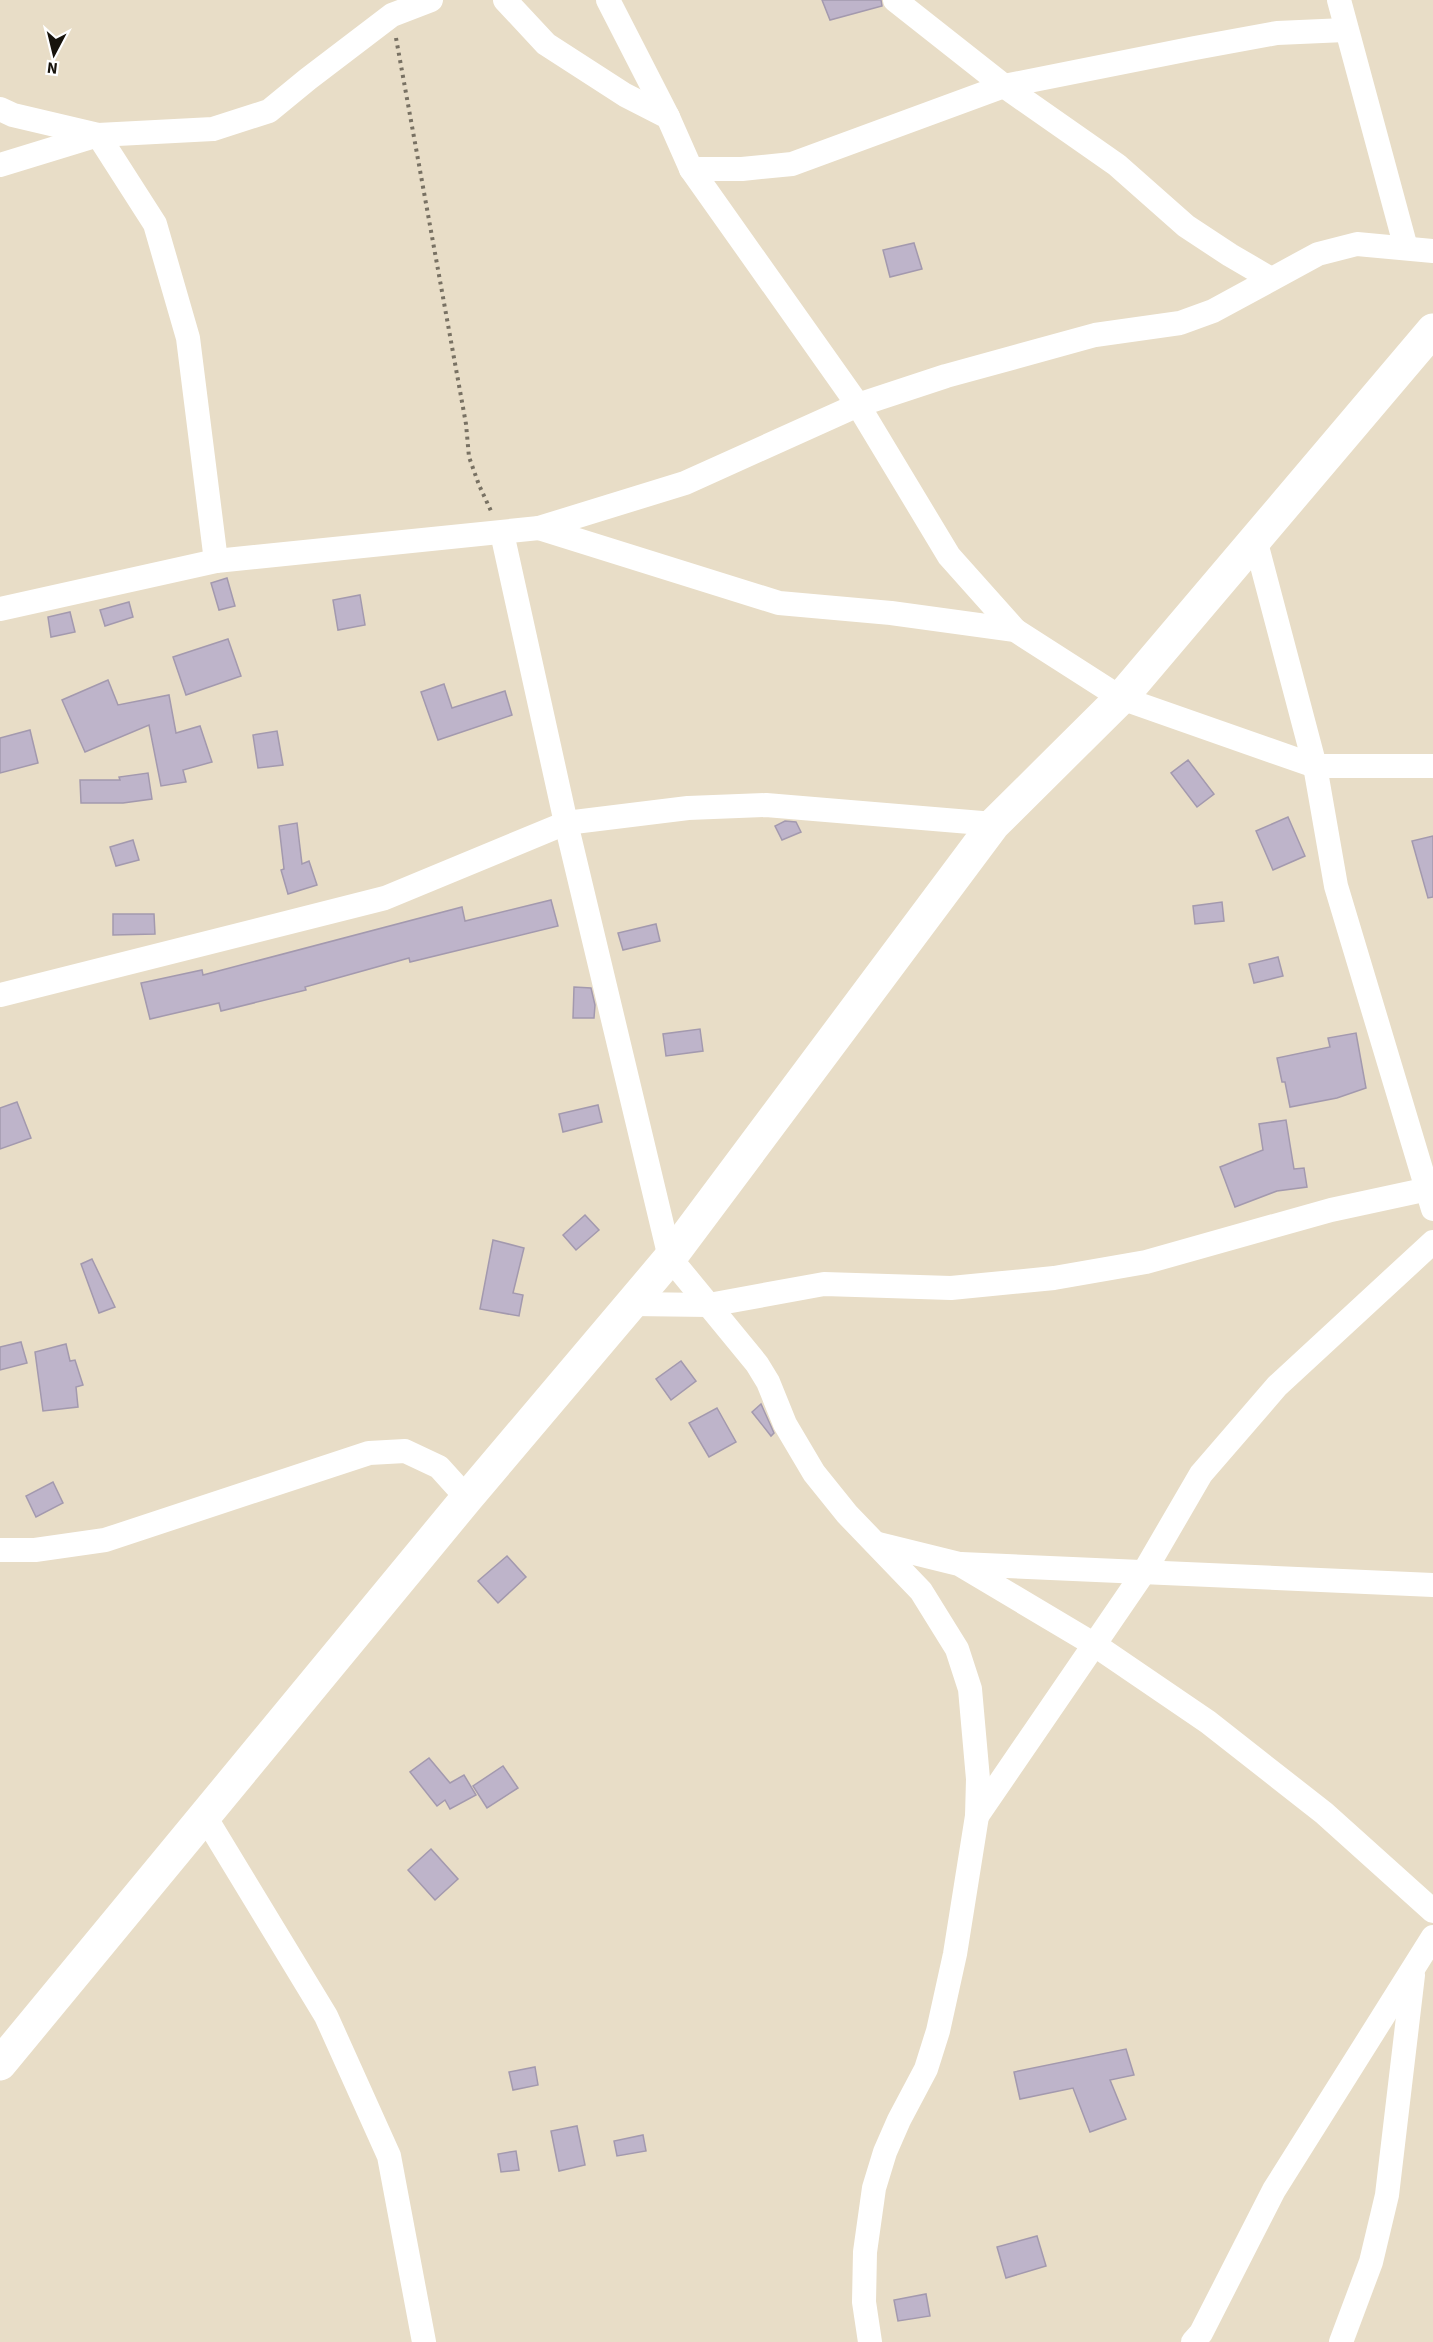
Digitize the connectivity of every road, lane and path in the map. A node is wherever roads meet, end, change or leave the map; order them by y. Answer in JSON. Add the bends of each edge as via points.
{"nodes":[{"id":1,"x":431,"y":0,"type":"edge"},
{"id":2,"x":505,"y":0,"type":"edge"},
{"id":3,"x":608,"y":0,"type":"edge"},
{"id":4,"x":895,"y":0,"type":"edge"},
{"id":5,"x":1339,"y":0,"type":"edge"},
{"id":6,"x":392,"y":15,"type":"junction"},
{"id":7,"x":1345,"y":30,"type":"junction"},
{"id":8,"x":1004,"y":86,"type":"junction"},
{"id":9,"x":0,"y":109,"type":"edge"},
{"id":10,"x":668,"y":117,"type":"junction"},
{"id":11,"x":98,"y":135,"type":"junction"},
{"id":12,"x":0,"y":165,"type":"edge"},
{"id":13,"x":691,"y":169,"type":"junction"},
{"id":14,"x":1406,"y":248,"type":"junction"},
{"id":15,"x":1433,"y":252,"type":"edge"},
{"id":16,"x":1271,"y":279,"type":"junction"},
{"id":17,"x":1433,"y":330,"type":"edge"},
{"id":18,"x":858,"y":405,"type":"junction"},
{"id":19,"x":539,"y":528,"type":"junction"},
{"id":20,"x":502,"y":533,"type":"junction"},
{"id":21,"x":1255,"y":539,"type":"junction"},
{"id":22,"x":216,"y":561,"type":"junction"},
{"id":23,"x":0,"y":609,"type":"edge"},
{"id":24,"x":1015,"y":630,"type":"junction"},
{"id":25,"x":1121,"y":698,"type":"junction"},
{"id":26,"x":1315,"y":766,"type":"junction"},
{"id":27,"x":1433,"y":766,"type":"edge"},
{"id":28,"x":566,"y":823,"type":"junction"},
{"id":29,"x":994,"y":824,"type":"junction"},
{"id":30,"x":0,"y":995,"type":"edge"},
{"id":31,"x":1431,"y":1195,"type":"edge"},
{"id":32,"x":1433,"y":1242,"type":"edge"},
{"id":33,"x":670,"y":1258,"type":"junction"},
{"id":34,"x":632,"y":1304,"type":"junction"},
{"id":35,"x":708,"y":1305,"type":"junction"},
{"id":36,"x":467,"y":1498,"type":"junction"},
{"id":37,"x":877,"y":1544,"type":"junction"},
{"id":38,"x":0,"y":1550,"type":"edge"},
{"id":39,"x":959,"y":1564,"type":"junction"},
{"id":40,"x":1144,"y":1572,"type":"junction"},
{"id":41,"x":1433,"y":1585,"type":"edge"},
{"id":42,"x":1095,"y":1644,"type":"junction"},
{"id":43,"x":204,"y":1815,"type":"junction"},
{"id":44,"x":976,"y":1816,"type":"junction"},
{"id":45,"x":1433,"y":1911,"type":"edge"},
{"id":46,"x":1433,"y":1937,"type":"edge"},
{"id":47,"x":1414,"y":1967,"type":"junction"},
{"id":48,"x":0,"y":2064,"type":"edge"},
{"id":49,"x":424,"y":2342,"type":"edge"},
{"id":50,"x":870,"y":2342,"type":"edge"},
{"id":51,"x":1193,"y":2342,"type":"edge"},
{"id":52,"x":1341,"y":2342,"type":"edge"}],
"edges":[{"from":1,"to":6,"type":"street"},
{"from":2,"to":10,"type":"street","via":[[546,44],[625,95]]},
{"from":3,"to":10,"type":"street"},
{"from":4,"to":8,"type":"street"},
{"from":5,"to":7,"type":"street"},
{"from":6,"to":11,"type":"street","via":[[269,111],[213,129]]},
{"from":6,"to":20,"type":"path","via":[[469,457]]},
{"from":7,"to":8,"type":"street","via":[[1277,33]]},
{"from":7,"to":14,"type":"street"},
{"from":8,"to":13,"type":"street","via":[[792,164]]},
{"from":8,"to":16,"type":"street","via":[[1117,165],[1186,226]]},
{"from":9,"to":11,"type":"street","via":[[13,116]]},
{"from":10,"to":13,"type":"street"},
{"from":11,"to":12,"type":"street"},
{"from":11,"to":22,"type":"street","via":[[155,224],[188,338]]},
{"from":13,"to":18,"type":"street"},
{"from":14,"to":15,"type":"street"},
{"from":14,"to":16,"type":"street","via":[[1357,243],[1318,254]]},
{"from":16,"to":18,"type":"street","via":[[1213,311],[1180,323],[1095,335]]},
{"from":17,"to":21,"type":"highway"},
{"from":18,"to":19,"type":"street","via":[[686,483]]},
{"from":18,"to":24,"type":"street","via":[[949,556]]},
{"from":19,"to":20,"type":"street"},
{"from":19,"to":24,"type":"street","via":[[779,603]]},
{"from":20,"to":22,"type":"street"},
{"from":20,"to":28,"type":"street"},
{"from":21,"to":25,"type":"highway"},
{"from":21,"to":26,"type":"street"},
{"from":22,"to":23,"type":"street"},
{"from":24,"to":25,"type":"street"},
{"from":25,"to":26,"type":"street"},
{"from":25,"to":29,"type":"highway"},
{"from":26,"to":27,"type":"street"},
{"from":26,"to":31,"type":"street","via":[[1336,886]]},
{"from":28,"to":29,"type":"street","via":[[688,808],[766,805]]},
{"from":28,"to":30,"type":"street","via":[[385,898]]},
{"from":28,"to":33,"type":"street"},
{"from":29,"to":33,"type":"highway"},
{"from":31,"to":35,"type":"street","via":[[1331,1210],[1146,1262],[1054,1278],[951,1288],[824,1284]]},
{"from":32,"to":40,"type":"street","via":[[1277,1386],[1201,1474]]},
{"from":33,"to":34,"type":"highway"},
{"from":33,"to":35,"type":"street"},
{"from":34,"to":35,"type":"street"},
{"from":34,"to":36,"type":"highway"},
{"from":35,"to":37,"type":"street","via":[[757,1364],[789,1432],[814,1473]]},
{"from":36,"to":38,"type":"street","via":[[439,1467],[405,1451],[369,1453],[105,1540],[35,1550]]},
{"from":36,"to":43,"type":"highway"},
{"from":37,"to":39,"type":"street"},
{"from":37,"to":44,"type":"street","via":[[921,1591],[957,1649],[970,1689],[978,1779]]},
{"from":39,"to":40,"type":"street"},
{"from":39,"to":42,"type":"street"},
{"from":40,"to":41,"type":"street"},
{"from":40,"to":42,"type":"street"},
{"from":42,"to":44,"type":"street"},
{"from":42,"to":45,"type":"street","via":[[1217,1729],[1324,1813]]},
{"from":43,"to":48,"type":"highway"},
{"from":43,"to":49,"type":"street","via":[[326,2016],[388,2156]]},
{"from":44,"to":50,"type":"street","via":[[955,1954],[938,2031],[926,2069],[885,2152],[874,2188],[865,2252],[864,2302]]},
{"from":46,"to":47,"type":"street"},
{"from":47,"to":51,"type":"street","via":[[1275,2190]]},
{"from":47,"to":52,"type":"street","via":[[1387,2195],[1371,2262]]}]}
